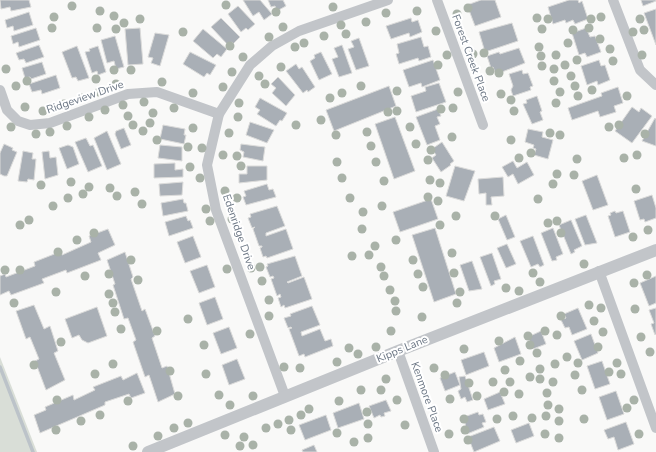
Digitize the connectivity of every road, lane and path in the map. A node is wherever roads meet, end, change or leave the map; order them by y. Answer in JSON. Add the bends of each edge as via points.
{"nodes":[{"id":1,"x":388,"y":0,"type":"edge"},
{"id":2,"x":438,"y":0,"type":"edge"},
{"id":3,"x":613,"y":0,"type":"edge"},
{"id":4,"x":656,"y":85,"type":"edge"},
{"id":5,"x":0,"y":90,"type":"edge"},
{"id":6,"x":218,"y":114,"type":"junction"},
{"id":7,"x":483,"y":125,"type":"dead end"},
{"id":8,"x":656,"y":250,"type":"edge"},
{"id":9,"x":599,"y":271,"type":"junction"},
{"id":10,"x":398,"y":351,"type":"junction"},
{"id":11,"x":285,"y":396,"type":"junction"},
{"id":12,"x":656,"y":428,"type":"edge"},
{"id":13,"x":148,"y":452,"type":"edge"},
{"id":14,"x":434,"y":452,"type":"edge"}],
"edges":[{"from":1,"to":6,"type":"street","name":"Edenridge Drive","via":[[299,31],[272,46],[250,65]]},
{"from":2,"to":7,"type":"street","name":"Forest Creek Place"},
{"from":3,"to":4,"type":"street","via":[[640,70]]},
{"from":5,"to":6,"type":"street","name":"Ridgeview Drive","via":[[7,110],[18,121],[30,125],[50,123],[128,94],[157,92]]},
{"from":6,"to":11,"type":"street","name":"Edenridge Drive","via":[[207,165],[216,210]]},
{"from":8,"to":9,"type":"street","name":"Kipps Lane"},
{"from":9,"to":10,"type":"street","name":"Kipps Lane"},
{"from":9,"to":12,"type":"street"},
{"from":10,"to":11,"type":"street","name":"Kipps Lane"},
{"from":10,"to":14,"type":"street","name":"Kenmore Place"},
{"from":11,"to":13,"type":"street","name":"Kipps Lane"}]}
